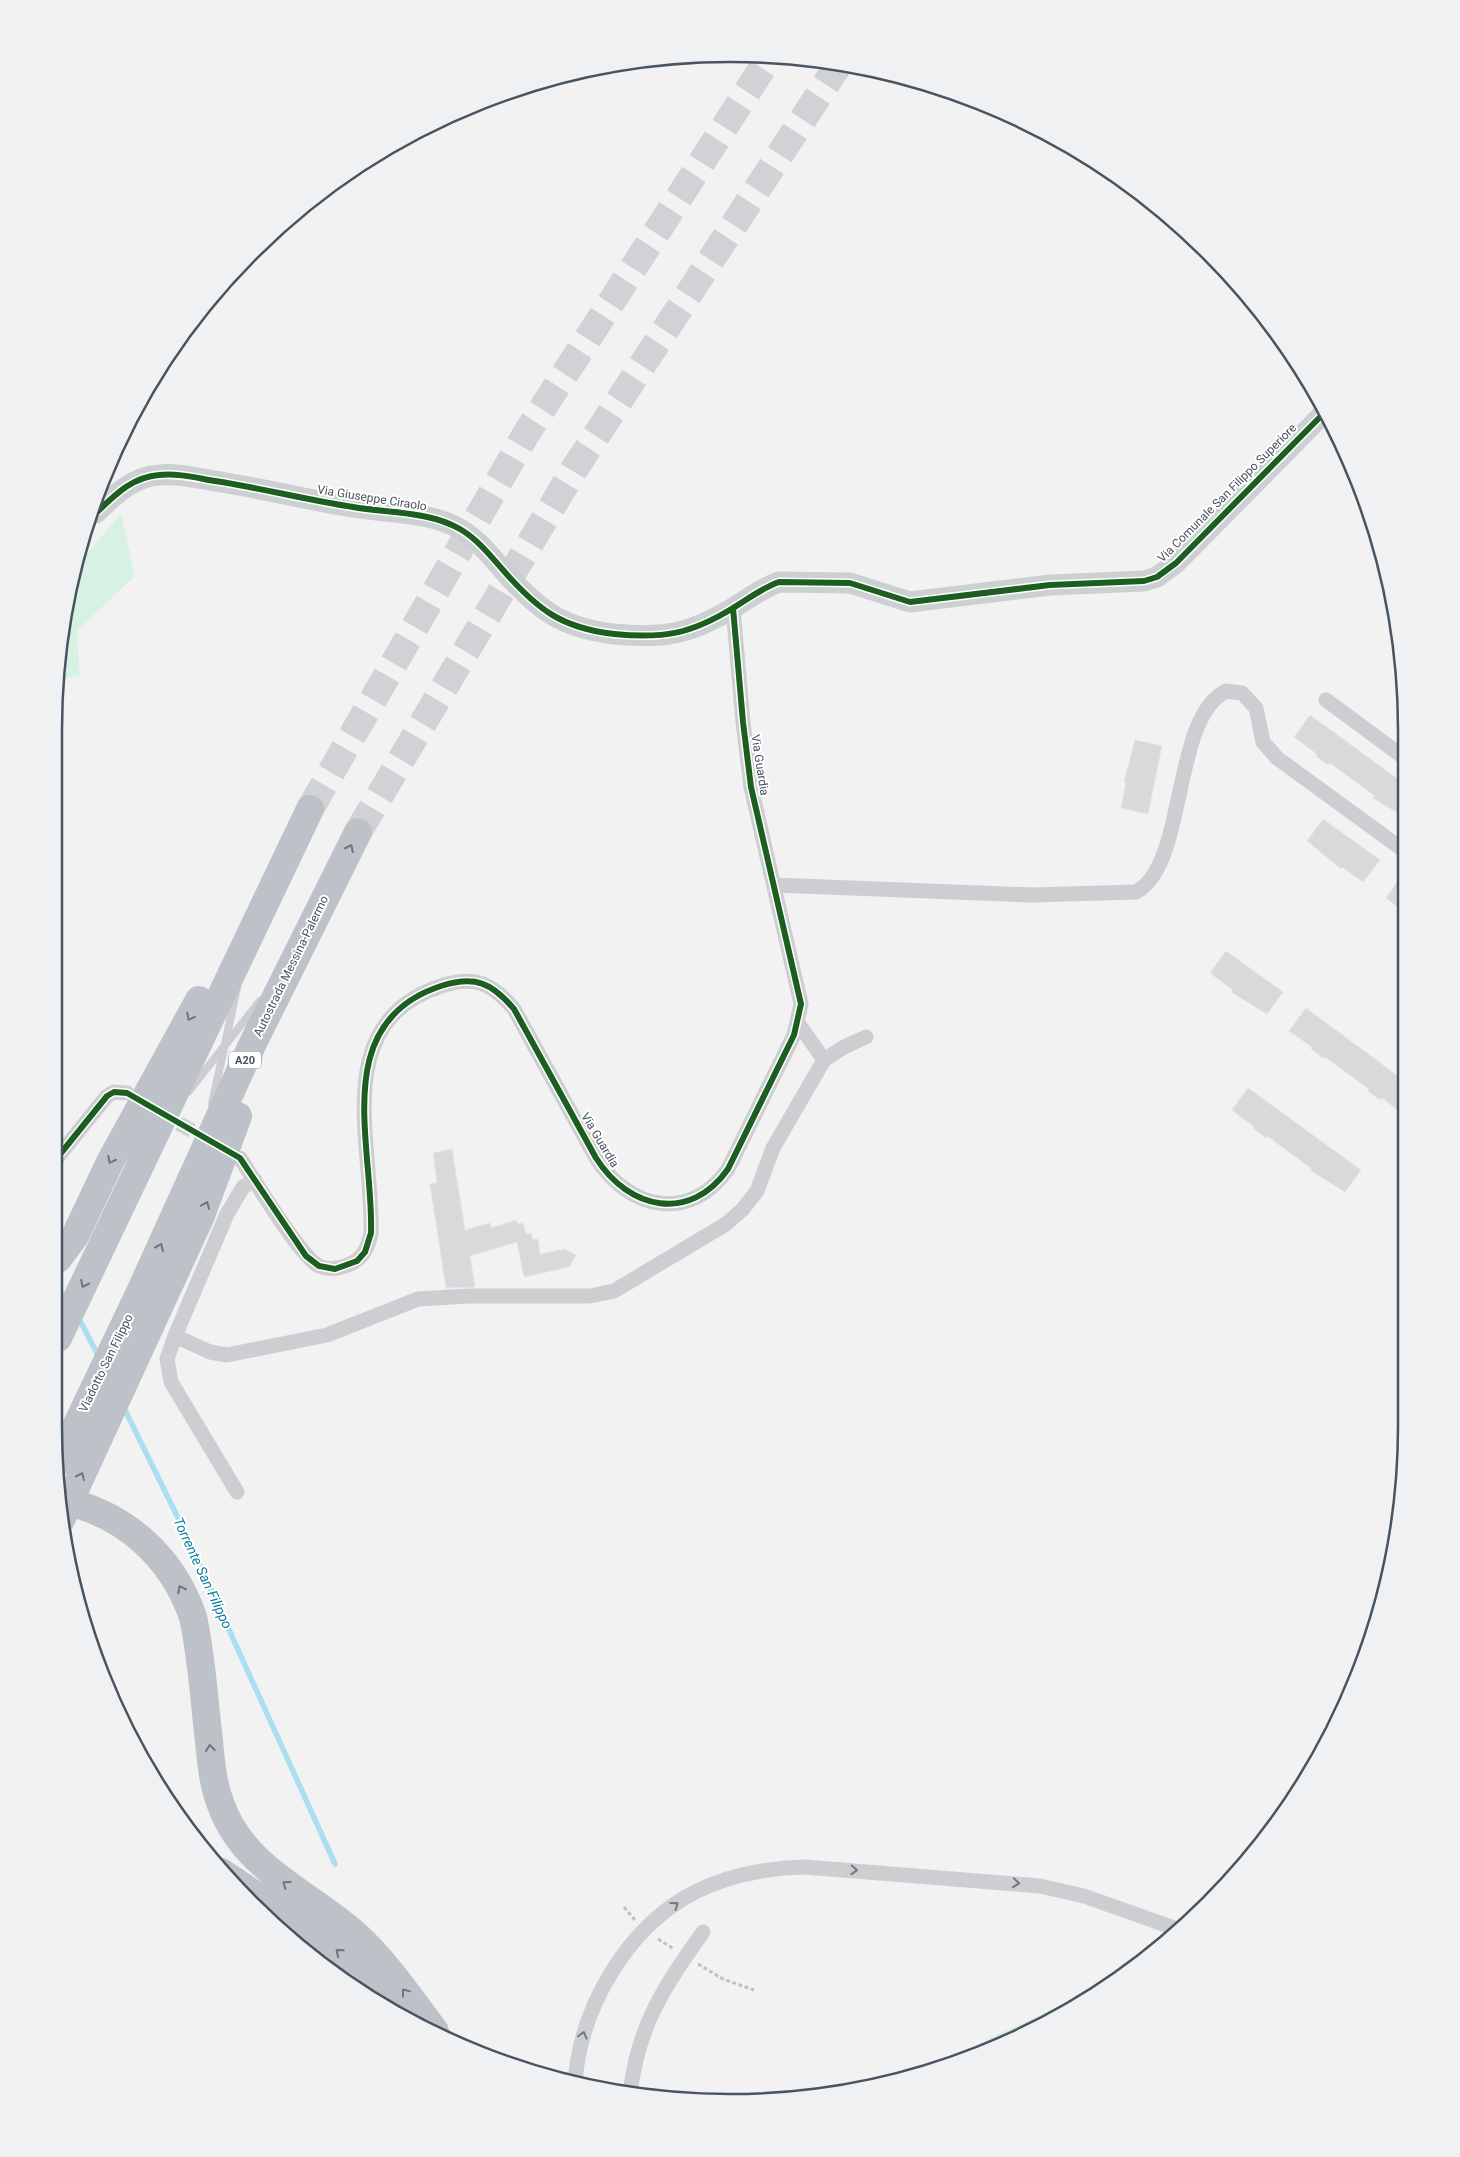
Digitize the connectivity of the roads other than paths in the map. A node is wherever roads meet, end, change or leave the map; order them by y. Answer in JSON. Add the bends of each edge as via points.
{"nodes":[{"id":1,"x":1320,"y":418,"type":"edge"},
{"id":2,"x":101,"y":508,"type":"edge"},
{"id":3,"x":733,"y":608,"type":"junction"},
{"id":4,"x":1326,"y":700,"type":"dead end"},
{"id":5,"x":1398,"y":753,"type":"edge"},
{"id":6,"x":358,"y":832,"type":"tunnel mouth"},
{"id":7,"x":1398,"y":846,"type":"edge"},
{"id":8,"x":333,"y":881,"type":"junction"},
{"id":9,"x":774,"y":885,"type":"junction"},
{"id":10,"x":249,"y":935,"type":"junction"},
{"id":11,"x":294,"y":958,"type":"junction"},
{"id":12,"x":271,"y":988,"type":"dead end"},
{"id":13,"x":265,"y":995,"type":"dead end"},
{"id":14,"x":798,"y":1023,"type":"junction"},
{"id":15,"x":866,"y":1037,"type":"dead end"},
{"id":16,"x":224,"y":1047,"type":"junction"},
{"id":17,"x":824,"y":1060,"type":"junction"},
{"id":18,"x":127,"y":1094,"type":"dead end"},
{"id":19,"x":184,"y":1098,"type":"dead end"},
{"id":20,"x":178,"y":1105,"type":"dead end"},
{"id":21,"x":210,"y":1112,"type":"dead end"},
{"id":22,"x":208,"y":1122,"type":"dead end"},
{"id":23,"x":154,"y":1135,"type":"junction"},
{"id":24,"x":62,"y":1152,"type":"edge"},
{"id":25,"x":240,"y":1158,"type":"dead end"},
{"id":26,"x":201,"y":1159,"type":"junction"},
{"id":27,"x":255,"y":1180,"type":"junction"},
{"id":28,"x":62,"y":1254,"type":"edge"},
{"id":29,"x":148,"y":1302,"type":"junction"},
{"id":30,"x":62,"y":1329,"type":"edge"},
{"id":31,"x":175,"y":1336,"type":"junction"},
{"id":32,"x":63,"y":1454,"type":"edge"},
{"id":33,"x":237,"y":1492,"type":"dead end"},
{"id":34,"x":67,"y":1502,"type":"edge"},
{"id":35,"x":67,"y":1505,"type":"edge"},
{"id":36,"x":252,"y":1893,"type":"edge"},
{"id":37,"x":1172,"y":1927,"type":"edge"},
{"id":38,"x":703,"y":1932,"type":"dead end"},
{"id":39,"x":376,"y":1993,"type":"edge"},
{"id":40,"x":428,"y":2022,"type":"edge"},
{"id":41,"x":576,"y":2076,"type":"edge"},
{"id":42,"x":631,"y":2087,"type":"edge"}],
"edges":[{"from":1,"to":3,"type":"street","name":"Via Comunale San Filippo Superiore","via":[[1176,563],[1144,581],[1050,585],[910,602],[850,583],[788,581],[768,586]]},
{"from":2,"to":3,"type":"street","name":"Via Giuseppe Ciraolo","via":[[136,480],[159,474],[194,477],[447,523],[474,538],[524,594],[545,611],[595,631],[647,636],[676,634]]},
{"from":3,"to":9,"type":"street","name":"Via Guardia","via":[[751,787]]},
{"from":4,"to":5,"type":"street"},
{"from":8,"to":6,"type":"highway","name":"Autostrada Messina-Palermo","number":"A20","one_way":true},
{"from":7,"to":9,"type":"street","via":[[1277,758],[1263,742],[1256,708],[1242,694],[1226,691],[1210,703],[1197,731],[1161,860],[1151,879],[1136,892],[1032,895]]},
{"from":8,"to":11,"type":"highway","name":"Autostrada Messina-Palermo","number":"A20"},
{"from":29,"to":8,"type":"highway","one_way":true,"via":[[200,1218],[236,1120],[305,972]]},
{"from":9,"to":14,"type":"street","name":"Via Guardia","via":[[800,991]]},
{"from":10,"to":16,"type":"lane"},
{"from":10,"to":23,"type":"highway"},
{"from":10,"to":28,"type":"highway","one_way":true,"via":[[310,809],[258,884],[110,1162],[76,1236]]},
{"from":11,"to":12,"type":"lane"},
{"from":11,"to":26,"type":"highway","name":"Autostrada Messina-Palermo","number":"A20"},
{"from":13,"to":16,"type":"lane"},
{"from":14,"to":17,"type":"street"},
{"from":14,"to":27,"type":"street","name":"Via Guardia","via":[[728,1169],[713,1188],[694,1198],[666,1204],[647,1201],[625,1191],[613,1180],[596,1158],[514,1009],[498,992],[470,980],[436,987],[410,1001],[383,1027],[371,1049],[364,1100],[371,1233],[362,1257],[335,1269],[312,1262]]},
{"from":15,"to":17,"type":"street"},
{"from":16,"to":19,"type":"lane"},
{"from":16,"to":21,"type":"lane"},
{"from":17,"to":31,"type":"street","via":[[773,1148],[750,1201],[726,1224],[614,1291],[590,1296],[418,1299],[327,1335],[227,1355],[210,1352]]},
{"from":18,"to":24,"type":"street","via":[[114,1092],[107,1096]]},
{"from":20,"to":23,"type":"lane"},
{"from":22,"to":26,"type":"lane"},
{"from":23,"to":30,"type":"highway","one_way":true},
{"from":25,"to":27,"type":"street","name":"Via Guardia"},
{"from":29,"to":26,"type":"highway","name":"Autostrada Messina-Palermo","number":"A20","one_way":true},
{"from":27,"to":31,"type":"street","via":[[243,1187],[228,1214]]},
{"from":29,"to":32,"type":"highway","name":"Viadotto San Filippo","number":"A20"},
{"from":35,"to":29,"type":"highway","one_way":true},
{"from":31,"to":33,"type":"street","via":[[167,1359],[171,1382]]},
{"from":40,"to":34,"type":"highway","one_way":true,"via":[[370,1948],[266,1869],[228,1822],[220,1804],[212,1768],[193,1617],[187,1600],[171,1571],[149,1545],[125,1526],[96,1511]]},
{"from":39,"to":36,"type":"highway","one_way":true,"via":[[356,1968],[325,1941]]},
{"from":41,"to":37,"type":"street","one_way":true,"via":[[580,2046],[592,2008],[611,1972],[629,1948],[694,1892],[738,1876],[805,1867],[1013,1883],[1084,1896]]},
{"from":38,"to":42,"type":"street","via":[[670,1979],[645,2027]]}]}
